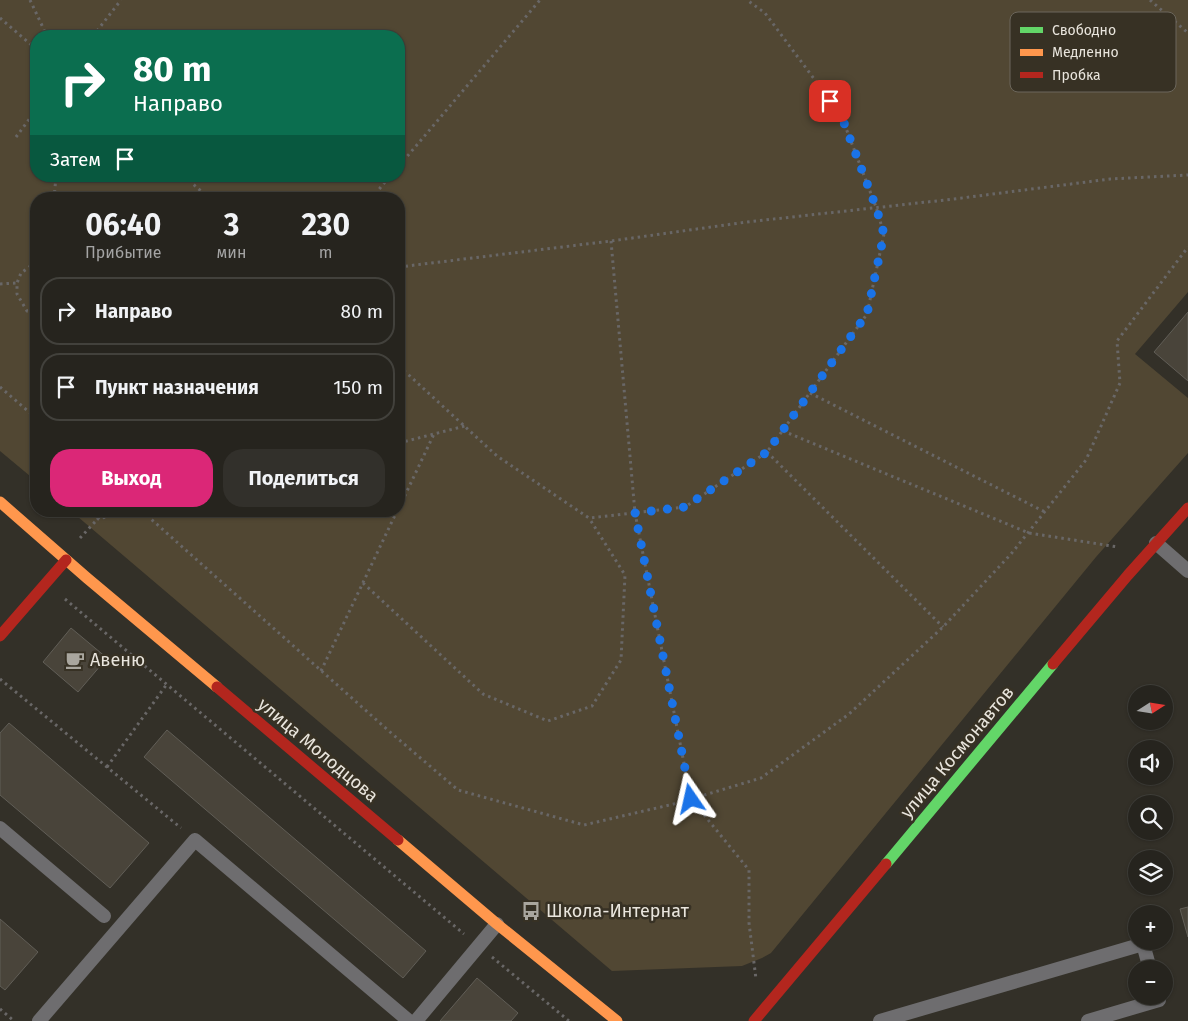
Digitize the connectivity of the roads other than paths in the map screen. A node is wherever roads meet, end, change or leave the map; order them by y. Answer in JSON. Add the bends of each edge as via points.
{"nodes":[{"id":1,"x":0,"y":502,"type":"edge"},
{"id":2,"x":1188,"y":508,"type":"edge"},
{"id":3,"x":1152,"y":548,"type":"junction"},
{"id":4,"x":66,"y":560,"type":"junction"},
{"id":5,"x":1188,"y":571,"type":"edge"},
{"id":6,"x":0,"y":636,"type":"edge"},
{"id":7,"x":0,"y":828,"type":"edge"},
{"id":8,"x":104,"y":916,"type":"dead end"},
{"id":9,"x":497,"y":924,"type":"junction"},
{"id":10,"x":1147,"y":960,"type":"edge"},
{"id":11,"x":1142,"y":1005,"type":"edge"},
{"id":12,"x":39,"y":1021,"type":"edge"},
{"id":13,"x":409,"y":1021,"type":"edge"},
{"id":14,"x":416,"y":1021,"type":"edge"},
{"id":15,"x":617,"y":1021,"type":"edge"},
{"id":16,"x":754,"y":1021,"type":"edge"},
{"id":17,"x":880,"y":1021,"type":"edge"},
{"id":18,"x":1088,"y":1021,"type":"edge"}],
"edges":[{"from":1,"to":4,"type":"street","name":"улица Молодцова"},
{"from":2,"to":3,"type":"street","name":"улица Космонавтов"},
{"from":3,"to":5,"type":"lane"},
{"from":3,"to":16,"type":"street","name":"улица Космонавтов"},
{"from":4,"to":6,"type":"street"},
{"from":4,"to":9,"type":"street","name":"улица Молодцова"},
{"from":7,"to":8,"type":"lane"},
{"from":9,"to":14,"type":"lane"},
{"from":9,"to":15,"type":"street","name":"улица Молодцова"},
{"from":10,"to":17,"type":"lane","via":[[1143,944]]},
{"from":11,"to":18,"type":"lane"},
{"from":12,"to":13,"type":"lane","via":[[195,840]]}]}
